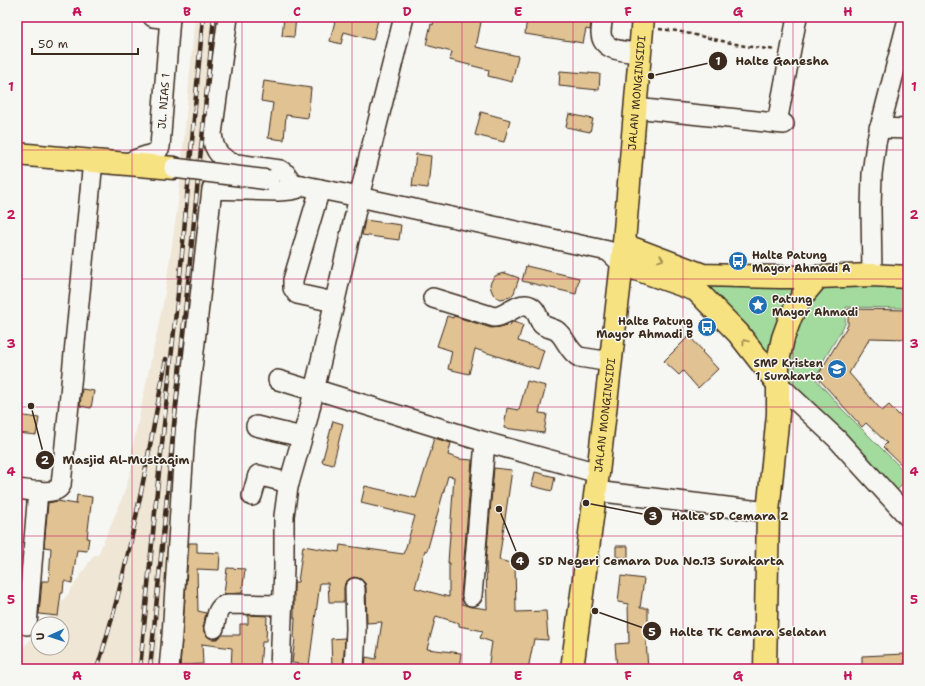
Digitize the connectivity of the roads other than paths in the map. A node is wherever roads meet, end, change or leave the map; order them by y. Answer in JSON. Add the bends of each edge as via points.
{"nodes":[{"id":1,"x":228,"y":17,"type":"edge"},
{"id":2,"x":404,"y":17,"type":"edge"},
{"id":3,"x":603,"y":17,"type":"edge"},
{"id":4,"x":797,"y":17,"type":"edge"},
{"id":5,"x":164,"y":18,"type":"edge"},
{"id":6,"x":908,"y":19,"type":"edge"},
{"id":7,"x":643,"y":22,"type":"edge"},
{"id":8,"x":905,"y":42,"type":"edge"},
{"id":9,"x":640,"y":53,"type":"junction"},
{"id":10,"x":635,"y":108,"type":"junction"},
{"id":11,"x":879,"y":128,"type":"junction"},
{"id":12,"x":908,"y":129,"type":"edge"},
{"id":13,"x":17,"y":154,"type":"edge"},
{"id":14,"x":93,"y":161,"type":"junction"},
{"id":15,"x":126,"y":164,"type":"junction"},
{"id":16,"x":174,"y":168,"type":"joint"},
{"id":17,"x":305,"y":186,"type":"junction"},
{"id":18,"x":359,"y":196,"type":"junction"},
{"id":19,"x":618,"y":253,"type":"junction"},
{"id":20,"x":872,"y":275,"type":"junction"},
{"id":21,"x":908,"y":276,"type":"edge"},
{"id":22,"x":818,"y":277,"type":"junction"},
{"id":23,"x":700,"y":282,"type":"junction"},
{"id":24,"x":432,"y":298,"type":"dead end"},
{"id":25,"x":334,"y":302,"type":"junction"},
{"id":26,"x":611,"y":362,"type":"junction"},
{"id":27,"x":278,"y":380,"type":"dead end"},
{"id":28,"x":778,"y":384,"type":"junction"},
{"id":29,"x":314,"y":390,"type":"junction"},
{"id":30,"x":256,"y":426,"type":"dead end"},
{"id":31,"x":302,"y":437,"type":"junction"},
{"id":32,"x":485,"y":442,"type":"junction"},
{"id":33,"x":597,"y":482,"type":"junction"},
{"id":34,"x":289,"y":483,"type":"junction"},
{"id":35,"x":27,"y":490,"type":"edge"},
{"id":36,"x":252,"y":496,"type":"dead end"},
{"id":37,"x":768,"y":512,"type":"junction"},
{"id":38,"x":908,"y":517,"type":"edge"},
{"id":39,"x":17,"y":584,"type":"edge"},
{"id":40,"x":355,"y":588,"type":"dead end"},
{"id":41,"x":472,"y":596,"type":"dead end"},
{"id":42,"x":283,"y":606,"type":"junction"},
{"id":43,"x":27,"y":625,"type":"dead end"},
{"id":44,"x":214,"y":628,"type":"dead end"},
{"id":45,"x":169,"y":669,"type":"edge"},
{"id":46,"x":280,"y":669,"type":"edge"},
{"id":47,"x":354,"y":669,"type":"edge"},
{"id":48,"x":572,"y":669,"type":"edge"},
{"id":49,"x":765,"y":669,"type":"edge"}],
"edges":[{"from":1,"to":17,"type":"street","via":[[212,134],[214,146],[230,163],[280,170]]},
{"from":2,"to":18,"type":"street"},
{"from":3,"to":9,"type":"street","via":[[601,32],[606,45],[614,49]]},
{"from":4,"to":10,"type":"street","via":[[780,123]]},
{"from":5,"to":15,"type":"street","name":"JL. NIAS 1","via":[[160,147],[155,153]]},
{"from":6,"to":8,"type":"street"},
{"from":7,"to":9,"type":"main road","name":"JALAN MONGINSIDI"},
{"from":8,"to":11,"type":"street"},
{"from":9,"to":10,"type":"main road","name":"JALAN MONGINSIDI"},
{"from":10,"to":19,"type":"main road","name":"JALAN MONGINSIDI"},
{"from":11,"to":12,"type":"street"},
{"from":11,"to":20,"type":"street","via":[[872,174]]},
{"from":13,"to":14,"type":"main road"},
{"from":14,"to":15,"type":"main road"},
{"from":14,"to":35,"type":"street","via":[[61,485],[57,490]]},
{"from":15,"to":16,"type":"main road"},
{"from":16,"to":17,"type":"street","bridge":true},
{"from":17,"to":18,"type":"street"},
{"from":17,"to":25,"type":"street","via":[[293,288],[297,294]]},
{"from":17,"to":45,"type":"street","via":[[278,191],[212,189],[185,432]]},
{"from":18,"to":19,"type":"street"},
{"from":18,"to":25,"type":"street"},
{"from":19,"to":23,"type":"main road"},
{"from":19,"to":26,"type":"main road","name":"JALAN MONGINSIDI"},
{"from":20,"to":21,"type":"main road"},
{"from":20,"to":22,"type":"main road"},
{"from":22,"to":23,"type":"main road","via":[[753,277]]},
{"from":22,"to":28,"type":"main road","via":[[803,296],[788,323],[778,360]]},
{"from":28,"to":23,"type":"main road","one_way":true},
{"from":24,"to":26,"type":"street","via":[[494,317],[527,305],[536,312],[542,324],[562,336],[576,355]]},
{"from":25,"to":29,"type":"street"},
{"from":26,"to":33,"type":"main road","name":"JALAN MONGINSIDI"},
{"from":27,"to":29,"type":"street"},
{"from":28,"to":37,"type":"main road","via":[[778,414]]},
{"from":28,"to":38,"type":"street","via":[[837,439]]},
{"from":29,"to":31,"type":"street"},
{"from":29,"to":32,"type":"street"},
{"from":30,"to":31,"type":"street"},
{"from":31,"to":34,"type":"street"},
{"from":32,"to":33,"type":"street"},
{"from":32,"to":41,"type":"street"},
{"from":33,"to":37,"type":"street"},
{"from":33,"to":48,"type":"main road","name":"JALAN MONGINSIDI"},
{"from":34,"to":36,"type":"street","via":[[258,475]]},
{"from":34,"to":42,"type":"street","via":[[284,516]]},
{"from":35,"to":39,"type":"street"},
{"from":35,"to":43,"type":"street"},
{"from":37,"to":49,"type":"main road"},
{"from":40,"to":47,"type":"street"},
{"from":42,"to":44,"type":"street","via":[[228,604],[218,611]]},
{"from":42,"to":46,"type":"street"}]}
